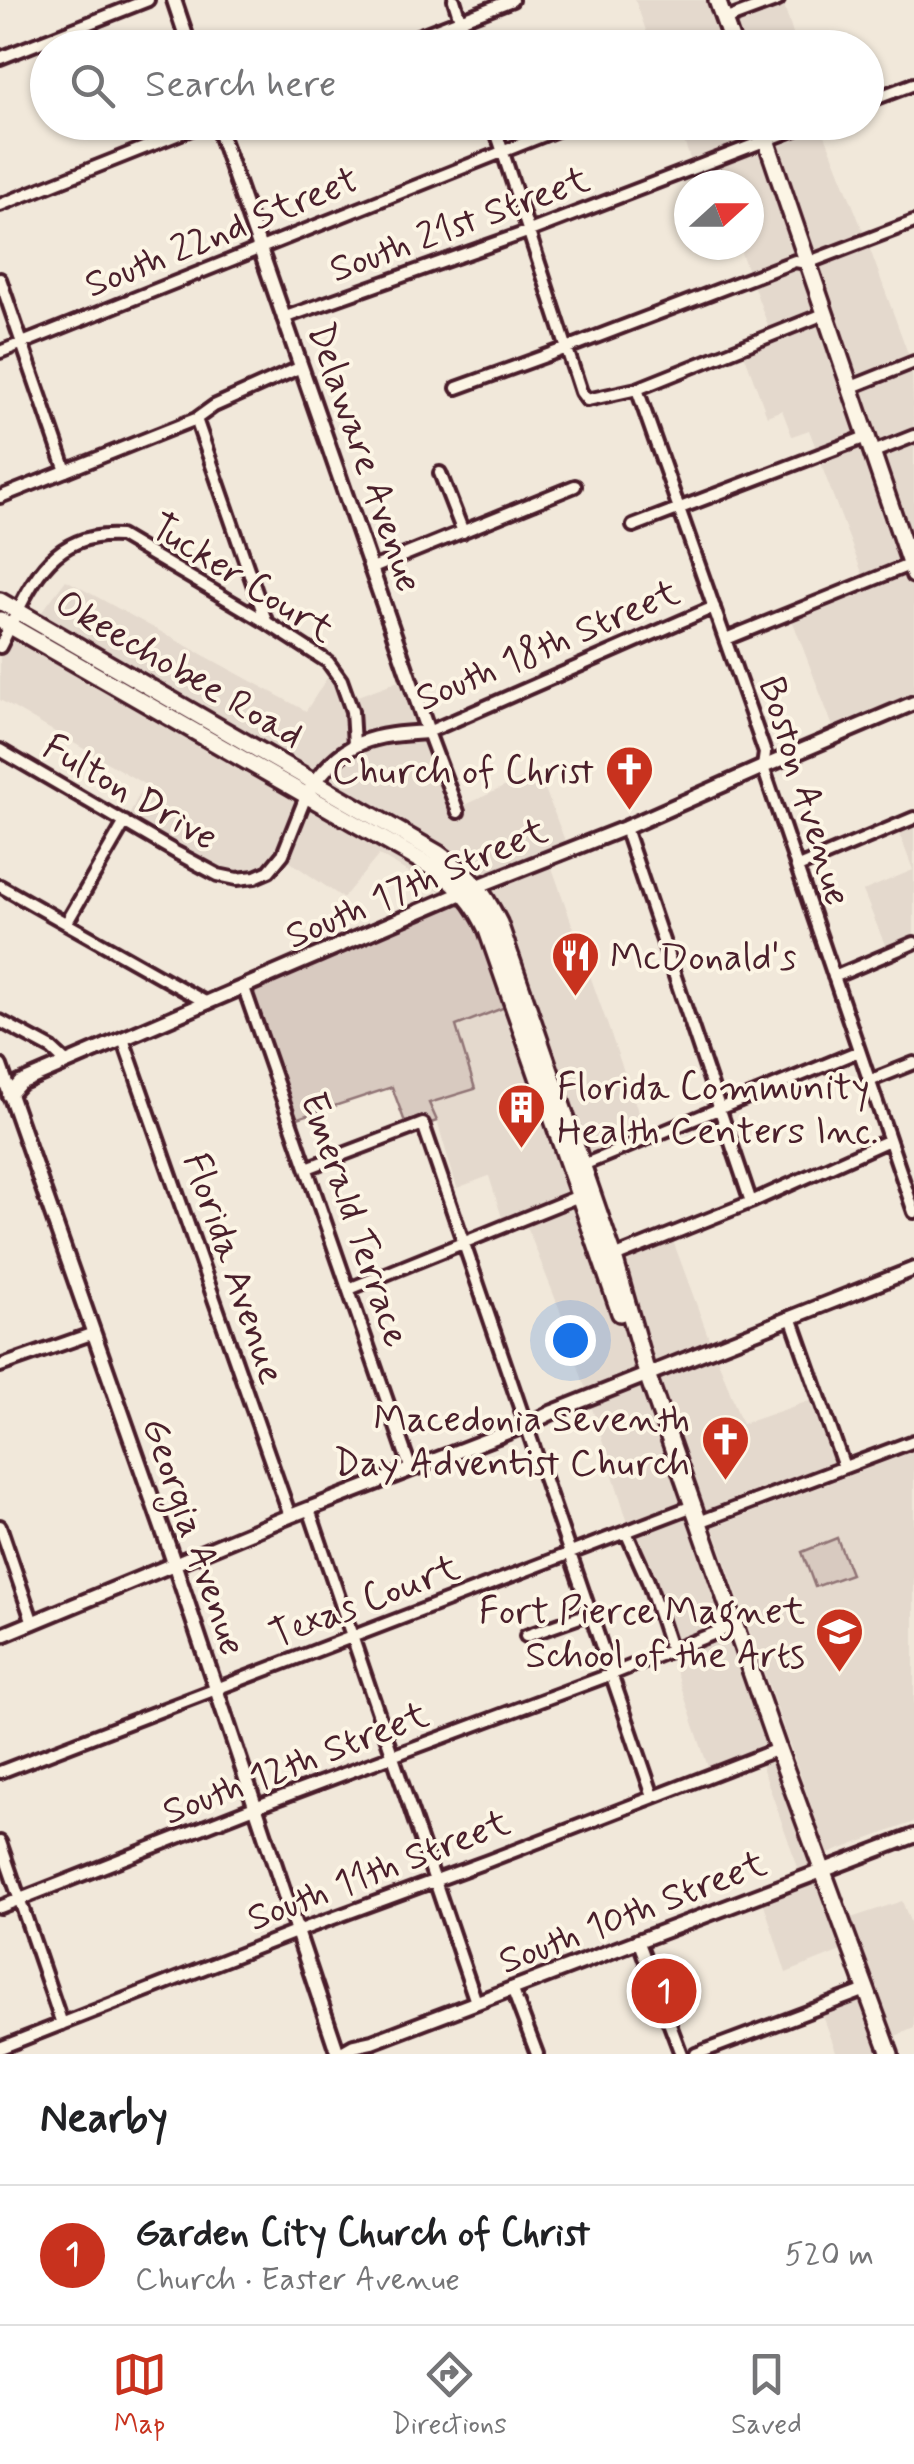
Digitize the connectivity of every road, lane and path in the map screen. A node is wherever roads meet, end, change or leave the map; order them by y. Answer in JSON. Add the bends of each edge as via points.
{"nodes":[{"id":1,"x":148,"y":0,"type":"edge"},
{"id":2,"x":174,"y":0,"type":"edge"},
{"id":3,"x":454,"y":0,"type":"edge"},
{"id":4,"x":512,"y":0,"type":"edge"},
{"id":5,"x":717,"y":0,"type":"edge"},
{"id":6,"x":778,"y":0,"type":"edge"},
{"id":7,"x":460,"y":19,"type":"junction"},
{"id":8,"x":724,"y":20,"type":"junction"},
{"id":9,"x":71,"y":30,"type":"edge"},
{"id":10,"x":184,"y":30,"type":"edge"},
{"id":11,"x":432,"y":30,"type":"edge"},
{"id":12,"x":463,"y":30,"type":"edge"},
{"id":13,"x":728,"y":30,"type":"edge"},
{"id":14,"x":30,"y":46,"type":"edge"},
{"id":15,"x":0,"y":58,"type":"edge"},
{"id":16,"x":914,"y":84,"type":"edge"},
{"id":17,"x":884,"y":95,"type":"edge"},
{"id":18,"x":167,"y":140,"type":"edge"},
{"id":19,"x":220,"y":140,"type":"edge"},
{"id":20,"x":498,"y":140,"type":"edge"},
{"id":21,"x":532,"y":140,"type":"edge"},
{"id":22,"x":766,"y":141,"type":"joint"},
{"id":23,"x":502,"y":152,"type":"junction"},
{"id":24,"x":0,"y":206,"type":"edge"},
{"id":25,"x":914,"y":222,"type":"edge"},
{"id":26,"x":527,"y":232,"type":"junction"},
{"id":27,"x":260,"y":248,"type":"junction"},
{"id":28,"x":807,"y":263,"type":"junction"},
{"id":29,"x":0,"y":279,"type":"edge"},
{"id":30,"x":824,"y":314,"type":"junction"},
{"id":31,"x":284,"y":318,"type":"junction"},
{"id":32,"x":21,"y":344,"type":"junction"},
{"id":33,"x":567,"y":348,"type":"junction"},
{"id":34,"x":0,"y":352,"type":"edge"},
{"id":35,"x":914,"y":362,"type":"edge"},
{"id":36,"x":301,"y":367,"type":"junction"},
{"id":37,"x":457,"y":388,"type":"dead end"},
{"id":38,"x":849,"y":388,"type":"junction"},
{"id":39,"x":637,"y":390,"type":"junction"},
{"id":40,"x":196,"y":419,"type":"junction"},
{"id":41,"x":866,"y":436,"type":"junction"},
{"id":42,"x":914,"y":436,"type":"edge"},
{"id":43,"x":872,"y":453,"type":"junction"},
{"id":44,"x":66,"y":471,"type":"junction"},
{"id":45,"x":440,"y":474,"type":"dead end"},
{"id":46,"x":575,"y":486,"type":"dead end"},
{"id":47,"x":0,"y":498,"type":"edge"},
{"id":48,"x":680,"y":508,"type":"junction"},
{"id":49,"x":633,"y":526,"type":"dead end"},
{"id":50,"x":463,"y":532,"type":"junction"},
{"id":51,"x":913,"y":567,"type":"edge"},
{"id":52,"x":370,"y":568,"type":"junction"},
{"id":53,"x":0,"y":602,"type":"edge"},
{"id":54,"x":714,"y":607,"type":"junction"},
{"id":55,"x":9,"y":619,"type":"edge"},
{"id":56,"x":266,"y":622,"type":"junction"},
{"id":57,"x":726,"y":639,"type":"junction"},
{"id":58,"x":0,"y":647,"type":"edge"},
{"id":59,"x":914,"y":703,"type":"edge"},
{"id":60,"x":428,"y":732,"type":"junction"},
{"id":61,"x":354,"y":744,"type":"junction"},
{"id":62,"x":0,"y":750,"type":"edge"},
{"id":63,"x":762,"y":766,"type":"junction"},
{"id":64,"x":310,"y":790,"type":"junction"},
{"id":65,"x":458,"y":812,"type":"dead end"},
{"id":66,"x":914,"y":818,"type":"edge"},
{"id":67,"x":125,"y":822,"type":"junction"},
{"id":68,"x":625,"y":828,"type":"junction"},
{"id":69,"x":798,"y":867,"type":"junction"},
{"id":70,"x":0,"y":886,"type":"edge"},
{"id":71,"x":472,"y":889,"type":"junction"},
{"id":72,"x":67,"y":922,"type":"junction"},
{"id":73,"x":914,"y":943,"type":"edge"},
{"id":74,"x":834,"y":977,"type":"junction"},
{"id":75,"x":244,"y":988,"type":"junction"},
{"id":76,"x":207,"y":1003,"type":"junction"},
{"id":77,"x":0,"y":1021,"type":"edge"},
{"id":78,"x":123,"y":1039,"type":"junction"},
{"id":79,"x":859,"y":1051,"type":"junction"},
{"id":80,"x":68,"y":1063,"type":"junction"},
{"id":81,"x":914,"y":1063,"type":"edge"},
{"id":82,"x":0,"y":1066,"type":"edge"},
{"id":83,"x":869,"y":1081,"type":"junction"},
{"id":84,"x":4,"y":1096,"type":"edge"},
{"id":85,"x":719,"y":1108,"type":"junction"},
{"id":86,"x":889,"y":1140,"type":"junction"},
{"id":87,"x":583,"y":1165,"type":"junction"},
{"id":88,"x":307,"y":1168,"type":"junction"},
{"id":89,"x":578,"y":1196,"type":"junction"},
{"id":90,"x":751,"y":1202,"type":"junction"},
{"id":91,"x":914,"y":1212,"type":"edge"},
{"id":92,"x":465,"y":1241,"type":"junction"},
{"id":93,"x":608,"y":1260,"type":"junction"},
{"id":94,"x":914,"y":1269,"type":"edge"},
{"id":95,"x":349,"y":1290,"type":"junction"},
{"id":96,"x":791,"y":1317,"type":"junction"},
{"id":97,"x":94,"y":1333,"type":"junction"},
{"id":98,"x":0,"y":1366,"type":"edge"},
{"id":99,"x":647,"y":1374,"type":"junction"},
{"id":100,"x":526,"y":1426,"type":"junction"},
{"id":101,"x":914,"y":1441,"type":"edge"},
{"id":102,"x":844,"y":1467,"type":"junction"},
{"id":103,"x":412,"y":1470,"type":"junction"},
{"id":104,"x":693,"y":1506,"type":"junction"},
{"id":105,"x":308,"y":1509,"type":"junction"},
{"id":106,"x":290,"y":1516,"type":"junction"},
{"id":107,"x":699,"y":1522,"type":"junction"},
{"id":108,"x":0,"y":1526,"type":"edge"},
{"id":109,"x":626,"y":1532,"type":"junction"},
{"id":110,"x":570,"y":1553,"type":"junction"},
{"id":111,"x":174,"y":1564,"type":"junction"},
{"id":112,"x":591,"y":1612,"type":"junction"},
{"id":113,"x":33,"y":1622,"type":"junction"},
{"id":114,"x":735,"y":1625,"type":"junction"},
{"id":115,"x":0,"y":1636,"type":"edge"},
{"id":116,"x":526,"y":1636,"type":"dead end"},
{"id":117,"x":352,"y":1638,"type":"junction"},
{"id":118,"x":671,"y":1651,"type":"junction"},
{"id":119,"x":612,"y":1674,"type":"junction"},
{"id":120,"x":215,"y":1688,"type":"junction"},
{"id":121,"x":778,"y":1749,"type":"junction"},
{"id":122,"x":393,"y":1757,"type":"junction"},
{"id":123,"x":0,"y":1772,"type":"edge"},
{"id":124,"x":653,"y":1796,"type":"junction"},
{"id":125,"x":256,"y":1807,"type":"junction"},
{"id":126,"x":914,"y":1836,"type":"edge"},
{"id":127,"x":0,"y":1842,"type":"edge"},
{"id":128,"x":822,"y":1872,"type":"junction"},
{"id":129,"x":434,"y":1880,"type":"junction"},
{"id":130,"x":20,"y":1900,"type":"junction"},
{"id":131,"x":0,"y":1908,"type":"edge"},
{"id":132,"x":299,"y":1930,"type":"junction"},
{"id":133,"x":638,"y":1940,"type":"junction"},
{"id":134,"x":512,"y":1988,"type":"junction"},
{"id":135,"x":866,"y":1990,"type":"junction"},
{"id":136,"x":476,"y":2002,"type":"junction"},
{"id":137,"x":62,"y":2024,"type":"junction"},
{"id":138,"x":372,"y":2042,"type":"junction"},
{"id":139,"x":0,"y":2048,"type":"edge"},
{"id":140,"x":336,"y":2054,"type":"edge"},
{"id":141,"x":355,"y":2054,"type":"edge"},
{"id":142,"x":537,"y":2054,"type":"edge"},
{"id":143,"x":681,"y":2054,"type":"edge"},
{"id":144,"x":696,"y":2054,"type":"edge"},
{"id":145,"x":890,"y":2054,"type":"edge"}],
"edges":[{"from":1,"to":9,"type":"street"},
{"from":2,"to":10,"type":"street"},
{"from":3,"to":7,"type":"street"},
{"from":4,"to":7,"type":"street"},
{"from":5,"to":8,"type":"main road"},
{"from":6,"to":8,"type":"street"},
{"from":7,"to":11,"type":"street"},
{"from":7,"to":12,"type":"street"},
{"from":8,"to":13,"type":"main road"},
{"from":14,"to":15,"type":"street"},
{"from":16,"to":17,"type":"street"},
{"from":18,"to":24,"type":"street"},
{"from":19,"to":27,"type":"street","name":"Delaware Avenue"},
{"from":20,"to":23,"type":"street"},
{"from":21,"to":23,"type":"street","name":"South 22nd Street"},
{"from":22,"to":26,"type":"street","name":"South 21st Street"},
{"from":22,"to":28,"type":"main road"},
{"from":23,"to":26,"type":"street"},
{"from":23,"to":27,"type":"street","name":"South 22nd Street"},
{"from":25,"to":28,"type":"street"},
{"from":26,"to":31,"type":"street","name":"South 21st Street"},
{"from":26,"to":33,"type":"street"},
{"from":27,"to":31,"type":"street","name":"Delaware Avenue"},
{"from":27,"to":32,"type":"street","name":"South 22nd Street"},
{"from":28,"to":30,"type":"main road"},
{"from":28,"to":33,"type":"street","via":[[795,260]]},
{"from":29,"to":32,"type":"street"},
{"from":30,"to":38,"type":"main road"},
{"from":30,"to":39,"type":"street"},
{"from":31,"to":36,"type":"street","name":"Delaware Avenue"},
{"from":32,"to":34,"type":"street","name":"South 22nd Street"},
{"from":32,"to":44,"type":"street"},
{"from":33,"to":37,"type":"street"},
{"from":33,"to":39,"type":"street","via":[[587,400]]},
{"from":35,"to":38,"type":"street"},
{"from":36,"to":40,"type":"street"},
{"from":36,"to":52,"type":"street","name":"Delaware Avenue"},
{"from":38,"to":41,"type":"main road"},
{"from":39,"to":48,"type":"street","name":"Boston Avenue"},
{"from":40,"to":44,"type":"street"},
{"from":40,"to":56,"type":"street"},
{"from":41,"to":43,"type":"main road"},
{"from":41,"to":48,"type":"street"},
{"from":42,"to":43,"type":"street"},
{"from":43,"to":51,"type":"main road"},
{"from":44,"to":47,"type":"street"},
{"from":45,"to":50,"type":"street"},
{"from":46,"to":50,"type":"street"},
{"from":48,"to":49,"type":"street"},
{"from":48,"to":54,"type":"street","name":"Boston Avenue"},
{"from":50,"to":52,"type":"street"},
{"from":51,"to":57,"type":"street","name":"South 18th Street"},
{"from":52,"to":60,"type":"street","name":"Delaware Avenue"},
{"from":53,"to":55,"type":"main road","name":"Okeechobee Road"},
{"from":54,"to":57,"type":"street","name":"Boston Avenue"},
{"from":54,"to":60,"type":"street","name":"South 18th Street"},
{"from":55,"to":56,"type":"street","name":"Tucker Court","via":[[51,558],[82,538],[104,535],[120,536]]},
{"from":55,"to":58,"type":"street"},
{"from":55,"to":64,"type":"main road","name":"Okeechobee Road"},
{"from":56,"to":61,"type":"street","name":"Tucker Court","via":[[328,662],[352,711]]},
{"from":57,"to":63,"type":"street","name":"Boston Avenue","via":[[765,753]]},
{"from":59,"to":63,"type":"street","name":"South 17th Street"},
{"from":60,"to":61,"type":"street","name":"South 18th Street"},
{"from":60,"to":65,"type":"street","name":"Delaware Avenue"},
{"from":61,"to":64,"type":"street"},
{"from":62,"to":67,"type":"street","name":"Fulton Drive"},
{"from":63,"to":68,"type":"street","name":"South 17th Street"},
{"from":63,"to":69,"type":"street","name":"Boston Avenue"},
{"from":64,"to":67,"type":"street","name":"Fulton Drive","via":[[283,854],[255,877],[218,875]]},
{"from":64,"to":71,"type":"main road","name":"Okeechobee Road","via":[[439,854],[468,875]]},
{"from":66,"to":69,"type":"street"},
{"from":67,"to":72,"type":"street"},
{"from":68,"to":71,"type":"street","name":"South 17th Street"},
{"from":68,"to":85,"type":"street"},
{"from":69,"to":74,"type":"street","name":"Boston Avenue"},
{"from":70,"to":72,"type":"street"},
{"from":71,"to":75,"type":"street","name":"South 17th Street"},
{"from":71,"to":87,"type":"main road","via":[[500,923]]},
{"from":71,"to":89,"type":"main road"},
{"from":72,"to":76,"type":"street"},
{"from":73,"to":74,"type":"street"},
{"from":74,"to":79,"type":"street","name":"Boston Avenue"},
{"from":75,"to":76,"type":"street","name":"South 17th Street"},
{"from":75,"to":88,"type":"street","name":"Emerald Terrace"},
{"from":76,"to":78,"type":"street","name":"South 17th Street"},
{"from":77,"to":80,"type":"street"},
{"from":78,"to":80,"type":"street","name":"South 17th Street"},
{"from":78,"to":106,"type":"street","name":"Florida Avenue"},
{"from":79,"to":83,"type":"street","name":"Boston Avenue"},
{"from":79,"to":85,"type":"street"},
{"from":80,"to":84,"type":"street","name":"South 17th Street"},
{"from":81,"to":83,"type":"street"},
{"from":82,"to":84,"type":"street","name":"Georgia Avenue"},
{"from":83,"to":86,"type":"street","name":"Boston Avenue"},
{"from":84,"to":97,"type":"street","name":"Georgia Avenue"},
{"from":85,"to":87,"type":"street"},
{"from":85,"to":90,"type":"street"},
{"from":86,"to":90,"type":"street"},
{"from":86,"to":91,"type":"street","name":"Boston Avenue"},
{"from":87,"to":93,"type":"main road"},
{"from":88,"to":92,"type":"street","via":[[423,1124]]},
{"from":88,"to":95,"type":"street","name":"Emerald Terrace"},
{"from":89,"to":92,"type":"street"},
{"from":89,"to":93,"type":"main road"},
{"from":90,"to":93,"type":"street"},
{"from":92,"to":95,"type":"street"},
{"from":92,"to":100,"type":"street"},
{"from":93,"to":99,"type":"main road","via":[[619,1312]]},
{"from":94,"to":96,"type":"street"},
{"from":95,"to":103,"type":"street","name":"Emerald Terrace"},
{"from":96,"to":99,"type":"street"},
{"from":96,"to":102,"type":"street"},
{"from":97,"to":98,"type":"street"},
{"from":97,"to":111,"type":"street","name":"Georgia Avenue"},
{"from":99,"to":100,"type":"street"},
{"from":99,"to":104,"type":"main road"},
{"from":100,"to":103,"type":"street"},
{"from":100,"to":110,"type":"street"},
{"from":101,"to":102,"type":"street"},
{"from":102,"to":107,"type":"street"},
{"from":103,"to":105,"type":"street"},
{"from":104,"to":107,"type":"main road"},
{"from":104,"to":109,"type":"street","name":"Texas Court"},
{"from":105,"to":106,"type":"street"},
{"from":105,"to":117,"type":"street"},
{"from":106,"to":111,"type":"street"},
{"from":107,"to":114,"type":"main road"},
{"from":108,"to":113,"type":"street"},
{"from":109,"to":110,"type":"street","name":"Texas Court"},
{"from":109,"to":118,"type":"street"},
{"from":110,"to":112,"type":"street"},
{"from":110,"to":117,"type":"street","name":"Texas Court"},
{"from":111,"to":113,"type":"street"},
{"from":111,"to":120,"type":"street","name":"Georgia Avenue"},
{"from":112,"to":116,"type":"street"},
{"from":112,"to":119,"type":"street"},
{"from":113,"to":115,"type":"street"},
{"from":114,"to":118,"type":"street","name":"South 12th Street"},
{"from":114,"to":121,"type":"main road"},
{"from":117,"to":120,"type":"street","name":"Texas Court"},
{"from":117,"to":122,"type":"street"},
{"from":118,"to":119,"type":"street","name":"South 12th Street"},
{"from":119,"to":122,"type":"street","name":"South 12th Street"},
{"from":119,"to":124,"type":"street"},
{"from":120,"to":123,"type":"street","name":"Texas Court"},
{"from":120,"to":125,"type":"street","name":"Georgia Avenue"},
{"from":121,"to":124,"type":"street","name":"South 11th Street"},
{"from":121,"to":128,"type":"main road"},
{"from":122,"to":125,"type":"street","name":"South 12th Street"},
{"from":122,"to":129,"type":"street"},
{"from":124,"to":129,"type":"street","name":"South 11th Street"},
{"from":125,"to":130,"type":"street","name":"South 12th Street"},
{"from":125,"to":132,"type":"street","name":"Georgia Avenue"},
{"from":126,"to":128,"type":"street","name":"South 10th Street"},
{"from":127,"to":130,"type":"street"},
{"from":128,"to":133,"type":"street","name":"South 10th Street"},
{"from":128,"to":135,"type":"main road"},
{"from":129,"to":132,"type":"street","name":"South 11th Street"},
{"from":129,"to":136,"type":"street"},
{"from":130,"to":131,"type":"street","name":"South 12th Street"},
{"from":130,"to":137,"type":"street"},
{"from":132,"to":137,"type":"street","name":"South 11th Street"},
{"from":132,"to":140,"type":"street","name":"Georgia Avenue"},
{"from":133,"to":134,"type":"street","name":"South 10th Street"},
{"from":133,"to":143,"type":"street"},
{"from":134,"to":136,"type":"street","name":"South 10th Street"},
{"from":134,"to":142,"type":"street"},
{"from":135,"to":144,"type":"street"},
{"from":135,"to":145,"type":"main road"},
{"from":136,"to":138,"type":"street","name":"South 10th Street"},
{"from":137,"to":139,"type":"street","name":"South 11th Street"},
{"from":138,"to":140,"type":"street","name":"South 10th Street"},
{"from":138,"to":141,"type":"street","name":"South 10th Street"}]}
